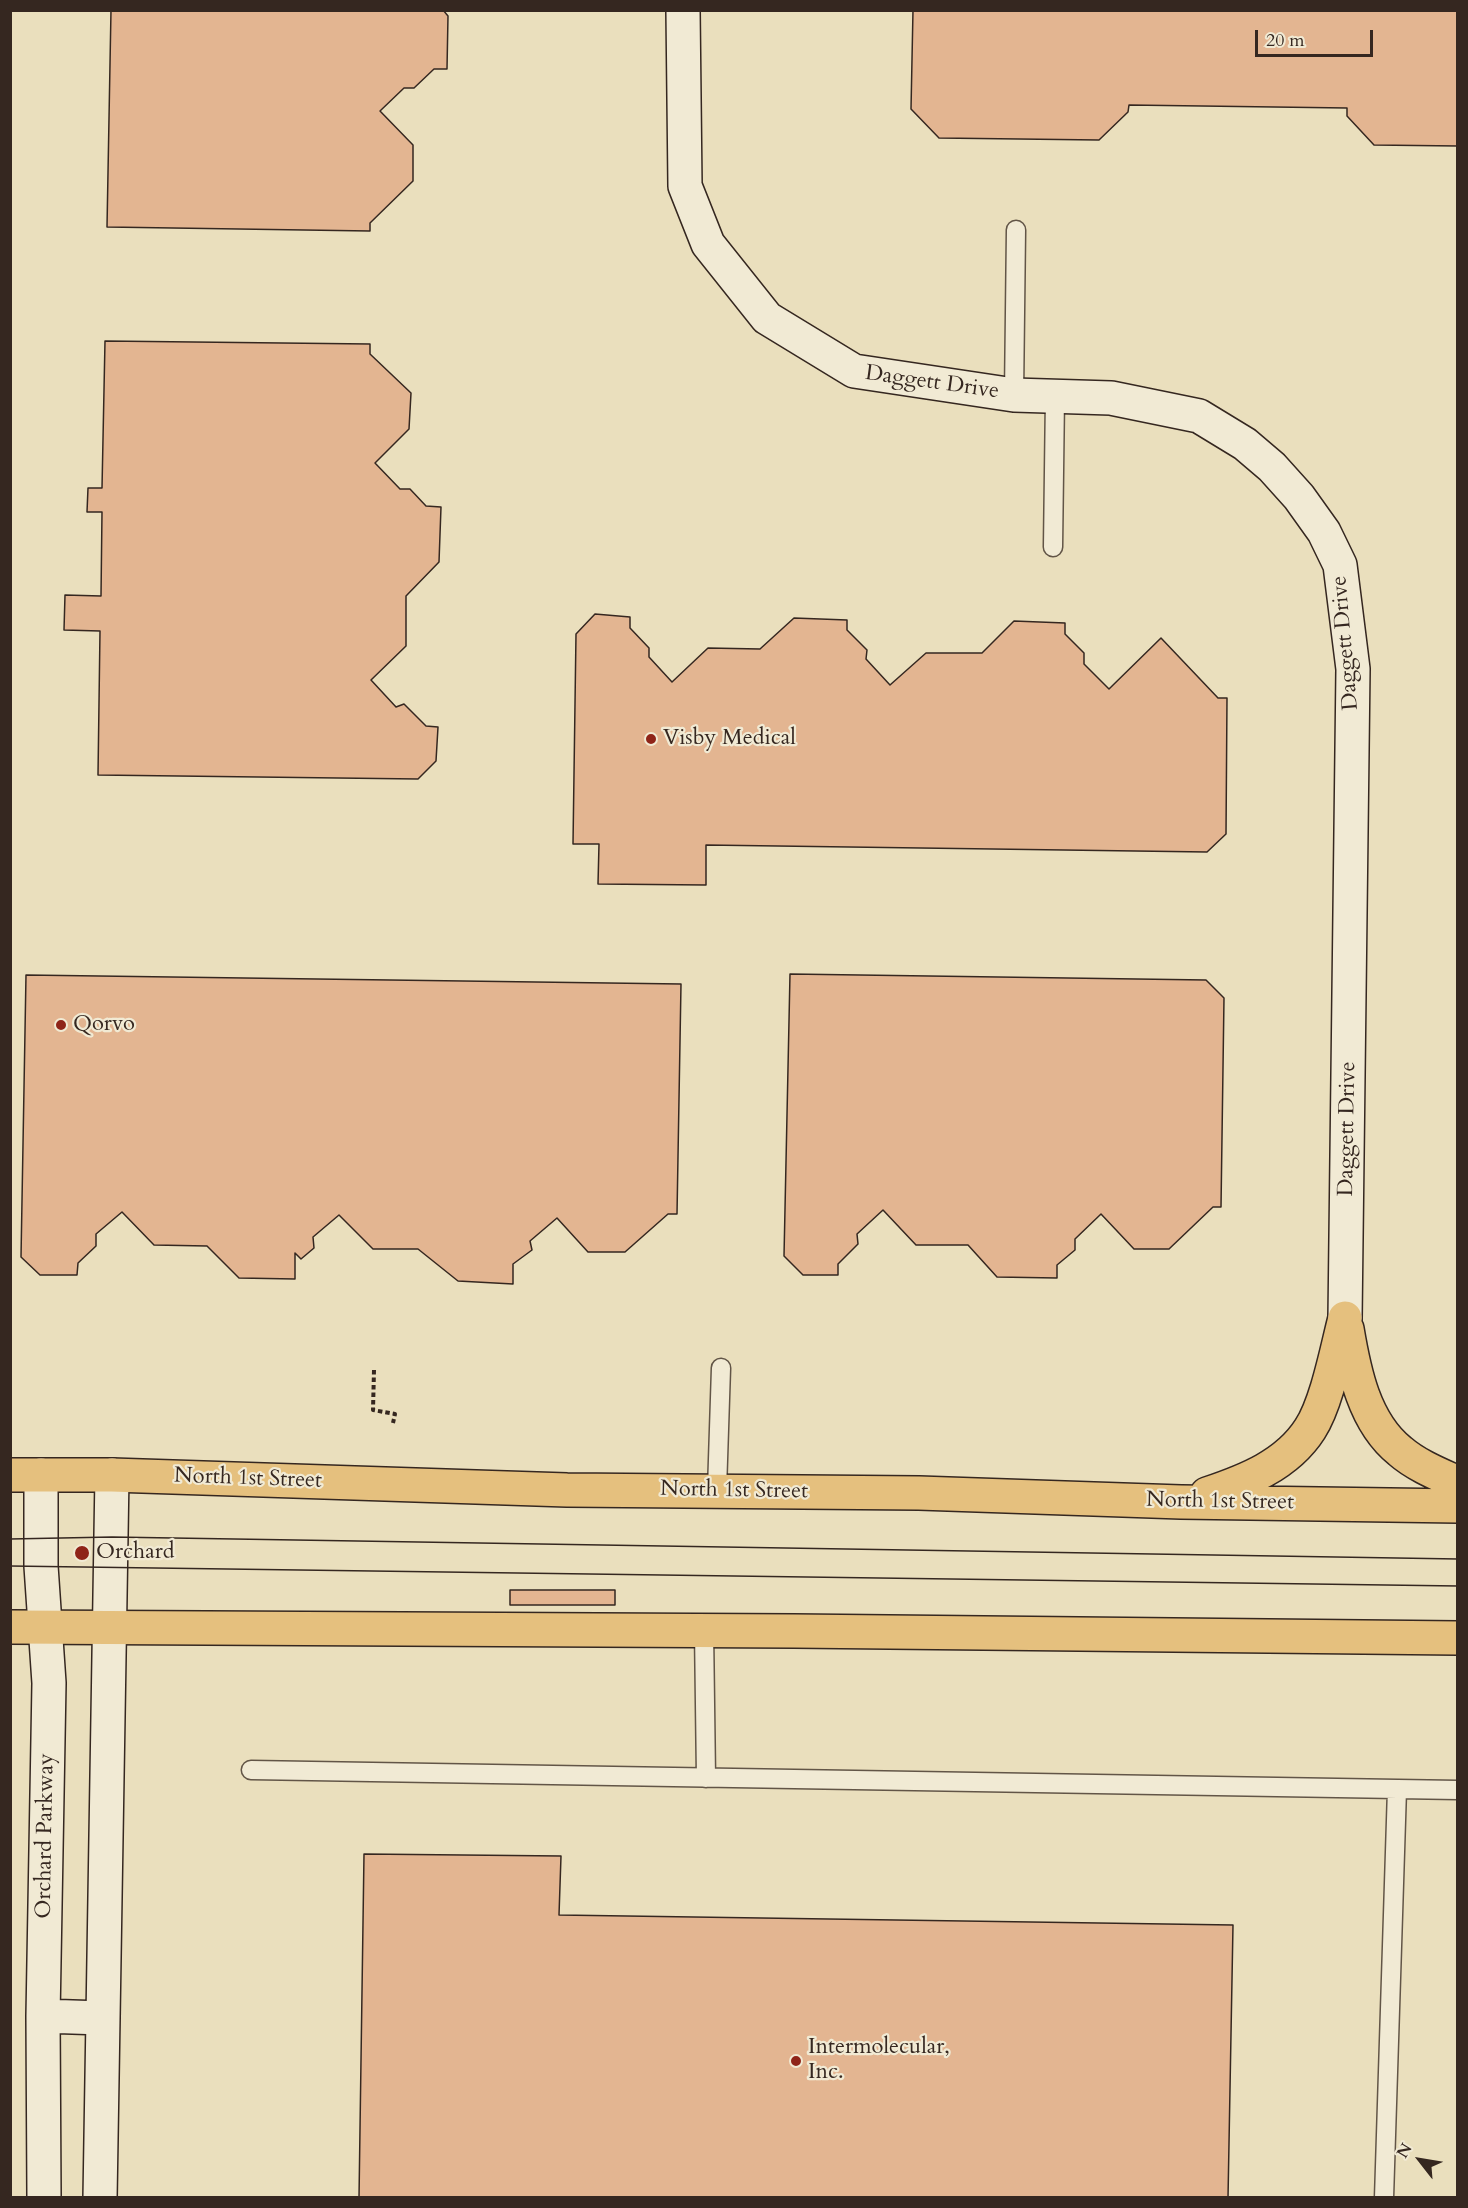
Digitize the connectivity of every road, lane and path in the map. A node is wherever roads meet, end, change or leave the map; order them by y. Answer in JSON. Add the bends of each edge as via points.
{"nodes":[{"id":1,"x":683,"y":10,"type":"edge"},
{"id":2,"x":1016,"y":230,"type":"dead end"},
{"id":3,"x":1014,"y":395,"type":"junction"},
{"id":4,"x":1054,"y":396,"type":"junction"},
{"id":5,"x":1053,"y":547,"type":"dead end"},
{"id":6,"x":1345,"y":1318,"type":"junction"},
{"id":7,"x":721,"y":1368,"type":"dead end"},
{"id":8,"x":374,"y":1370,"type":"dead end"},
{"id":9,"x":393,"y":1424,"type":"dead end"},
{"id":10,"x":26,"y":1475,"type":"edge"},
{"id":11,"x":112,"y":1475,"type":"junction"},
{"id":12,"x":1458,"y":1483,"type":"edge"},
{"id":13,"x":717,"y":1490,"type":"junction"},
{"id":14,"x":1181,"y":1502,"type":"junction"},
{"id":15,"x":1458,"y":1506,"type":"edge"},
{"id":16,"x":10,"y":1627,"type":"edge"},
{"id":17,"x":111,"y":1628,"type":"junction"},
{"id":18,"x":46,"y":1629,"type":"junction"},
{"id":19,"x":704,"y":1630,"type":"junction"},
{"id":20,"x":1458,"y":1638,"type":"edge"},
{"id":21,"x":251,"y":1770,"type":"dead end"},
{"id":22,"x":706,"y":1778,"type":"junction"},
{"id":23,"x":1397,"y":1789,"type":"junction"},
{"id":24,"x":1458,"y":1790,"type":"edge"},
{"id":25,"x":43,"y":2016,"type":"junction"},
{"id":26,"x":102,"y":2018,"type":"junction"},
{"id":27,"x":44,"y":2198,"type":"edge"},
{"id":28,"x":100,"y":2198,"type":"edge"},
{"id":29,"x":1384,"y":2198,"type":"edge"}],
"edges":[{"from":1,"to":3,"type":"street","name":"Daggett Drive","via":[[685,186],[708,244],[767,318],[854,371]]},
{"from":2,"to":3,"type":"lane"},
{"from":3,"to":4,"type":"street","name":"Daggett Drive"},
{"from":4,"to":5,"type":"lane"},
{"from":4,"to":6,"type":"street","name":"Daggett Drive","via":[[1111,398],[1199,416],[1245,444],[1272,467],[1324,532],[1340,565],[1353,669]]},
{"from":6,"to":12,"type":"main road","via":[[1355,1374],[1374,1420],[1399,1451]]},
{"from":6,"to":14,"type":"main road","via":[[1311,1428],[1290,1453],[1248,1480]]},
{"from":7,"to":13,"type":"lane"},
{"from":8,"to":9,"type":"path","via":[[373,1410],[395,1414]]},
{"from":10,"to":11,"type":"main road","name":"North 1st Street"},
{"from":10,"to":18,"type":"street","name":"Orchard Parkway","via":[[41,1566]]},
{"from":11,"to":13,"type":"main road","name":"North 1st Street","via":[[567,1490]]},
{"from":11,"to":17,"type":"street"},
{"from":13,"to":14,"type":"main road","name":"North 1st Street"},
{"from":14,"to":15,"type":"main road","name":"North 1st Street"},
{"from":16,"to":18,"type":"main road"},
{"from":17,"to":18,"type":"main road"},
{"from":17,"to":19,"type":"main road"},
{"from":17,"to":26,"type":"street"},
{"from":18,"to":25,"type":"street","name":"Orchard Parkway","via":[[49,1683]]},
{"from":19,"to":20,"type":"main road"},
{"from":19,"to":22,"type":"lane"},
{"from":21,"to":22,"type":"lane"},
{"from":22,"to":23,"type":"lane"},
{"from":23,"to":24,"type":"lane"},
{"from":23,"to":29,"type":"lane"},
{"from":25,"to":26,"type":"street"},
{"from":25,"to":27,"type":"street","name":"Orchard Parkway"},
{"from":26,"to":28,"type":"street"}]}
